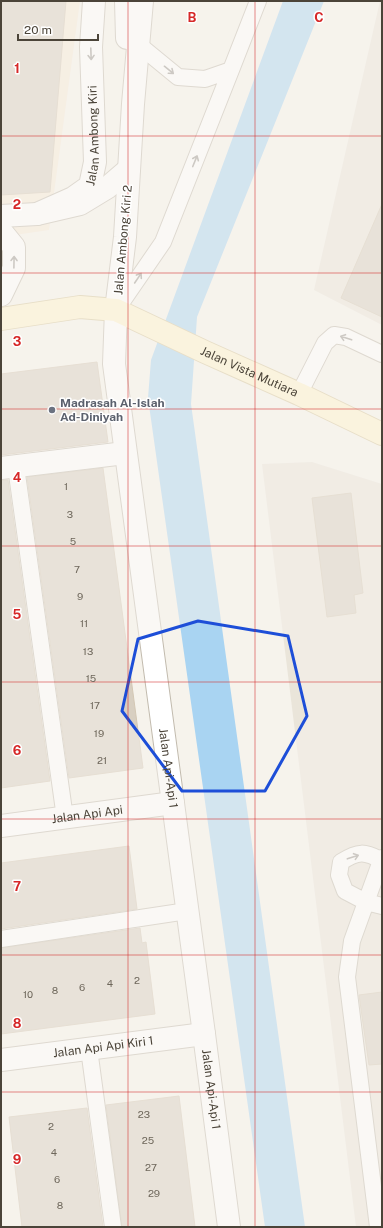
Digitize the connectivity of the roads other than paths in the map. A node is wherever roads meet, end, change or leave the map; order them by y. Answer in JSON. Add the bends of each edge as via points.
{"nodes":[{"id":1,"x":94,"y":1,"type":"edge"},
{"id":2,"x":126,"y":1,"type":"edge"},
{"id":3,"x":142,"y":1,"type":"edge"},
{"id":4,"x":258,"y":1,"type":"edge"},
{"id":5,"x":139,"y":45,"type":"junction"},
{"id":6,"x":231,"y":70,"type":"junction"},
{"id":7,"x":129,"y":169,"type":"junction"},
{"id":8,"x":37,"y":214,"type":"junction"},
{"id":9,"x":1,"y":216,"type":"edge"},
{"id":10,"x":1,"y":231,"type":"edge"},
{"id":11,"x":1,"y":295,"type":"edge"},
{"id":12,"x":116,"y":310,"type":"junction"},
{"id":13,"x":1,"y":319,"type":"edge"},
{"id":14,"x":382,"y":354,"type":"edge"},
{"id":15,"x":299,"y":394,"type":"junction"},
{"id":16,"x":382,"y":434,"type":"edge"},
{"id":17,"x":125,"y":453,"type":"junction"},
{"id":18,"x":9,"y":467,"type":"edge"},
{"id":19,"x":173,"y":803,"type":"junction"},
{"id":20,"x":65,"y":818,"type":"junction"},
{"id":21,"x":1,"y":826,"type":"edge"},
{"id":22,"x":382,"y":860,"type":"edge"},
{"id":23,"x":366,"y":902,"type":"junction"},
{"id":24,"x":382,"y":906,"type":"edge"},
{"id":25,"x":188,"y":911,"type":"junction"},
{"id":26,"x":1,"y":938,"type":"edge"},
{"id":27,"x":204,"y":1034,"type":"junction"},
{"id":28,"x":89,"y":1048,"type":"junction"},
{"id":29,"x":1,"y":1060,"type":"edge"},
{"id":30,"x":113,"y":1227,"type":"edge"},
{"id":31,"x":229,"y":1227,"type":"edge"},
{"id":32,"x":378,"y":1227,"type":"edge"}],
"edges":[{"from":1,"to":8,"type":"street","name":"Jalan Ambong Kiri","one_way":true,"via":[[91,47],[96,162],[90,186],[73,198]]},
{"from":2,"to":7,"type":"street","name":"Jalan Ambong Kiri 2"},
{"from":3,"to":5,"type":"street","name":"Jalan Ambong Kiri 2"},
{"from":4,"to":6,"type":"lane"},
{"from":5,"to":6,"type":"lane","one_way":true,"via":[[178,77],[205,79]]},
{"from":5,"to":7,"type":"street","name":"Jalan Ambong Kiri 2"},
{"from":12,"to":6,"type":"lane","one_way":true,"via":[[162,242]]},
{"from":7,"to":8,"type":"street","via":[[108,187],[80,204]]},
{"from":7,"to":12,"type":"street","name":"Jalan Ambong Kiri 2","via":[[125,237]]},
{"from":8,"to":9,"type":"street"},
{"from":11,"to":10,"type":"street","one_way":true,"via":[[14,268],[14,247]]},
{"from":12,"to":13,"type":"street","via":[[80,307]]},
{"from":12,"to":15,"type":"street","name":"Jalan Vista Mutiara"},
{"from":12,"to":17,"type":"street","name":"Jalan Api-Api 1","via":[[114,364]]},
{"from":14,"to":15,"type":"lane","one_way":true,"via":[[346,337],[334,335],[325,343]]},
{"from":15,"to":16,"type":"street","name":"Jalan Vista Mutiara"},
{"from":17,"to":18,"type":"street"},
{"from":17,"to":19,"type":"street","name":"Jalan Api-Api 1"},
{"from":18,"to":20,"type":"lane"},
{"from":19,"to":20,"type":"street","name":"Jalan Api Api"},
{"from":19,"to":25,"type":"street","name":"Jalan Api-Api 1"},
{"from":20,"to":21,"type":"street","name":"Jalan Api Api"},
{"from":22,"to":23,"type":"lane"},
{"from":23,"to":22,"type":"lane","one_way":true,"via":[[345,891],[338,875],[341,862],[358,854],[370,854]]},
{"from":23,"to":24,"type":"lane"},
{"from":23,"to":32,"type":"lane","via":[[352,941],[347,976]]},
{"from":25,"to":26,"type":"lane"},
{"from":25,"to":27,"type":"street","name":"Jalan Api-Api 1"},
{"from":27,"to":28,"type":"street","name":"Jalan Api Api Kiri 1"},
{"from":27,"to":31,"type":"street","name":"Jalan Api-Api 1"},
{"from":28,"to":29,"type":"street","name":"Jalan Api Api Kiri 1"},
{"from":28,"to":30,"type":"lane"}]}
